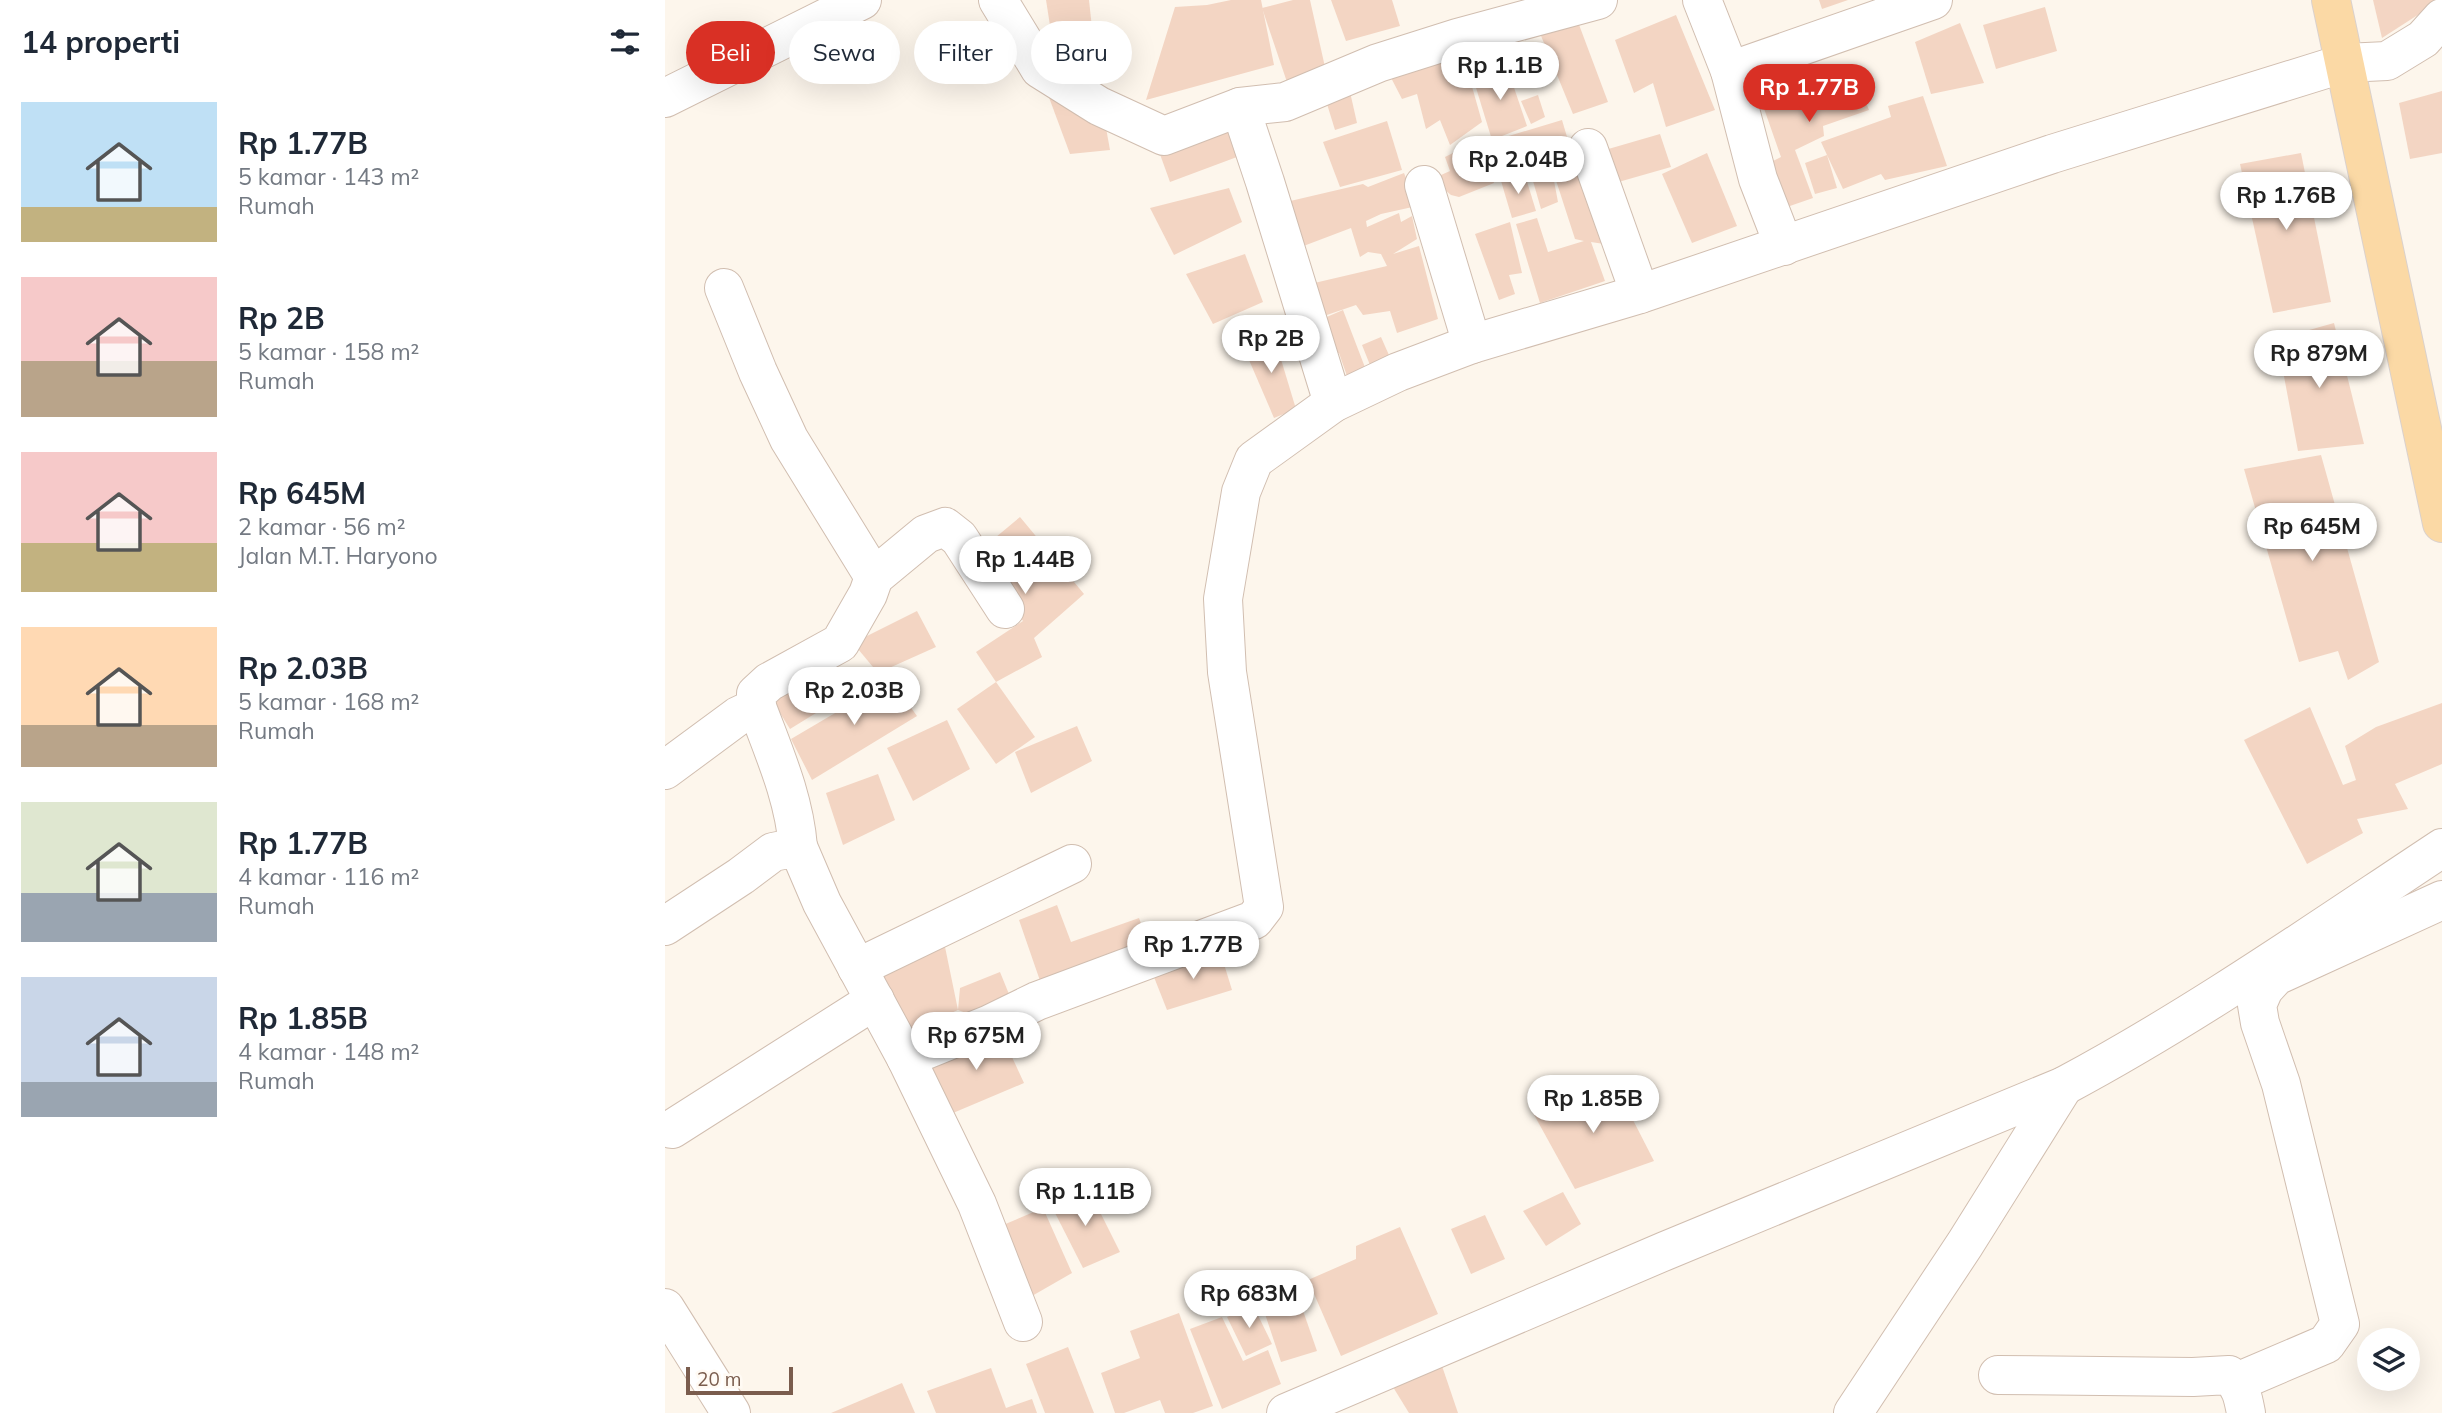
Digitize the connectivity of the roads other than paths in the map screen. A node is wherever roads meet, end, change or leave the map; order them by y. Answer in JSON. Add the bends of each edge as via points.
{"nodes":[{"id":1,"x":863,"y":0,"type":"edge"},
{"id":2,"x":998,"y":0,"type":"edge"},
{"id":3,"x":1598,"y":0,"type":"edge"},
{"id":4,"x":1702,"y":0,"type":"edge"},
{"id":5,"x":1933,"y":0,"type":"edge"},
{"id":6,"x":2331,"y":0,"type":"edge"},
{"id":7,"x":2442,"y":18,"type":"edge"},
{"id":8,"x":2345,"y":63,"type":"junction"},
{"id":9,"x":1730,"y":71,"type":"junction"},
{"id":10,"x":665,"y":97,"type":"edge"},
{"id":11,"x":1240,"y":107,"type":"junction"},
{"id":12,"x":1588,"y":148,"type":"dead end"},
{"id":13,"x":1424,"y":185,"type":"dead end"},
{"id":14,"x":1784,"y":246,"type":"junction"},
{"id":15,"x":724,"y":288,"type":"dead end"},
{"id":16,"x":1640,"y":295,"type":"junction"},
{"id":17,"x":1472,"y":344,"type":"junction"},
{"id":18,"x":1332,"y":403,"type":"junction"},
{"id":19,"x":2442,"y":523,"type":"edge"},
{"id":20,"x":874,"y":577,"type":"junction"},
{"id":21,"x":1005,"y":609,"type":"dead end"},
{"id":22,"x":757,"y":707,"type":"junction"},
{"id":23,"x":665,"y":770,"type":"edge"},
{"id":24,"x":798,"y":847,"type":"junction"},
{"id":25,"x":2442,"y":848,"type":"edge"},
{"id":26,"x":1072,"y":864,"type":"dead end"},
{"id":27,"x":2442,"y":900,"type":"edge"},
{"id":28,"x":665,"y":926,"type":"edge"},
{"id":29,"x":866,"y":984,"type":"junction"},
{"id":30,"x":906,"y":1058,"type":"junction"},
{"id":31,"x":2064,"y":1086,"type":"junction"},
{"id":32,"x":671,"y":1129,"type":"dead end"},
{"id":33,"x":665,"y":1308,"type":"edge"},
{"id":34,"x":1023,"y":1322,"type":"dead end"},
{"id":35,"x":1999,"y":1374,"type":"dead end"},
{"id":36,"x":2242,"y":1397,"type":"edge"},
{"id":37,"x":731,"y":1413,"type":"edge"},
{"id":38,"x":1286,"y":1413,"type":"edge"},
{"id":39,"x":1853,"y":1413,"type":"edge"}],
"edges":[{"from":1,"to":10,"type":"street"},
{"from":2,"to":11,"type":"street","via":[[1039,69],[1099,106],[1164,136]]},
{"from":3,"to":11,"type":"street","via":[[1378,62],[1285,102]]},
{"from":4,"to":9,"type":"street"},
{"from":5,"to":9,"type":"street"},
{"from":6,"to":8,"type":"main road"},
{"from":7,"to":8,"type":"street","via":[[2423,39],[2388,61]]},
{"from":8,"to":14,"type":"street","via":[[2052,154]]},
{"from":8,"to":19,"type":"main road"},
{"from":9,"to":14,"type":"street","via":[[1758,179]]},
{"from":11,"to":18,"type":"street"},
{"from":12,"to":16,"type":"street"},
{"from":13,"to":17,"type":"street"},
{"from":14,"to":16,"type":"street"},
{"from":15,"to":20,"type":"street","via":[[789,439]]},
{"from":16,"to":17,"type":"street"},
{"from":17,"to":18,"type":"street"},
{"from":18,"to":30,"type":"street","via":[[1254,460],[1241,492],[1223,599],[1227,672],[1264,907],[1254,920],[1037,1001]]},
{"from":20,"to":21,"type":"street","via":[[926,534],[945,527],[959,538]]},
{"from":20,"to":22,"type":"street","via":[[840,643],[769,682],[756,694]]},
{"from":22,"to":23,"type":"street"},
{"from":22,"to":24,"type":"street","via":[[783,775]]},
{"from":24,"to":28,"type":"street","via":[[773,852]]},
{"from":24,"to":29,"type":"street"},
{"from":25,"to":31,"type":"street","via":[[2195,1010]]},
{"from":26,"to":29,"type":"street"},
{"from":27,"to":36,"type":"street","via":[[2276,976],[2256,1004],[2281,1084],[2340,1324],[2326,1344]]},
{"from":29,"to":30,"type":"street"},
{"from":29,"to":32,"type":"street"},
{"from":30,"to":34,"type":"street","via":[[977,1204]]},
{"from":31,"to":38,"type":"street"},
{"from":31,"to":39,"type":"street"},
{"from":33,"to":37,"type":"street"},
{"from":35,"to":36,"type":"street","via":[[2229,1375]]}]}
